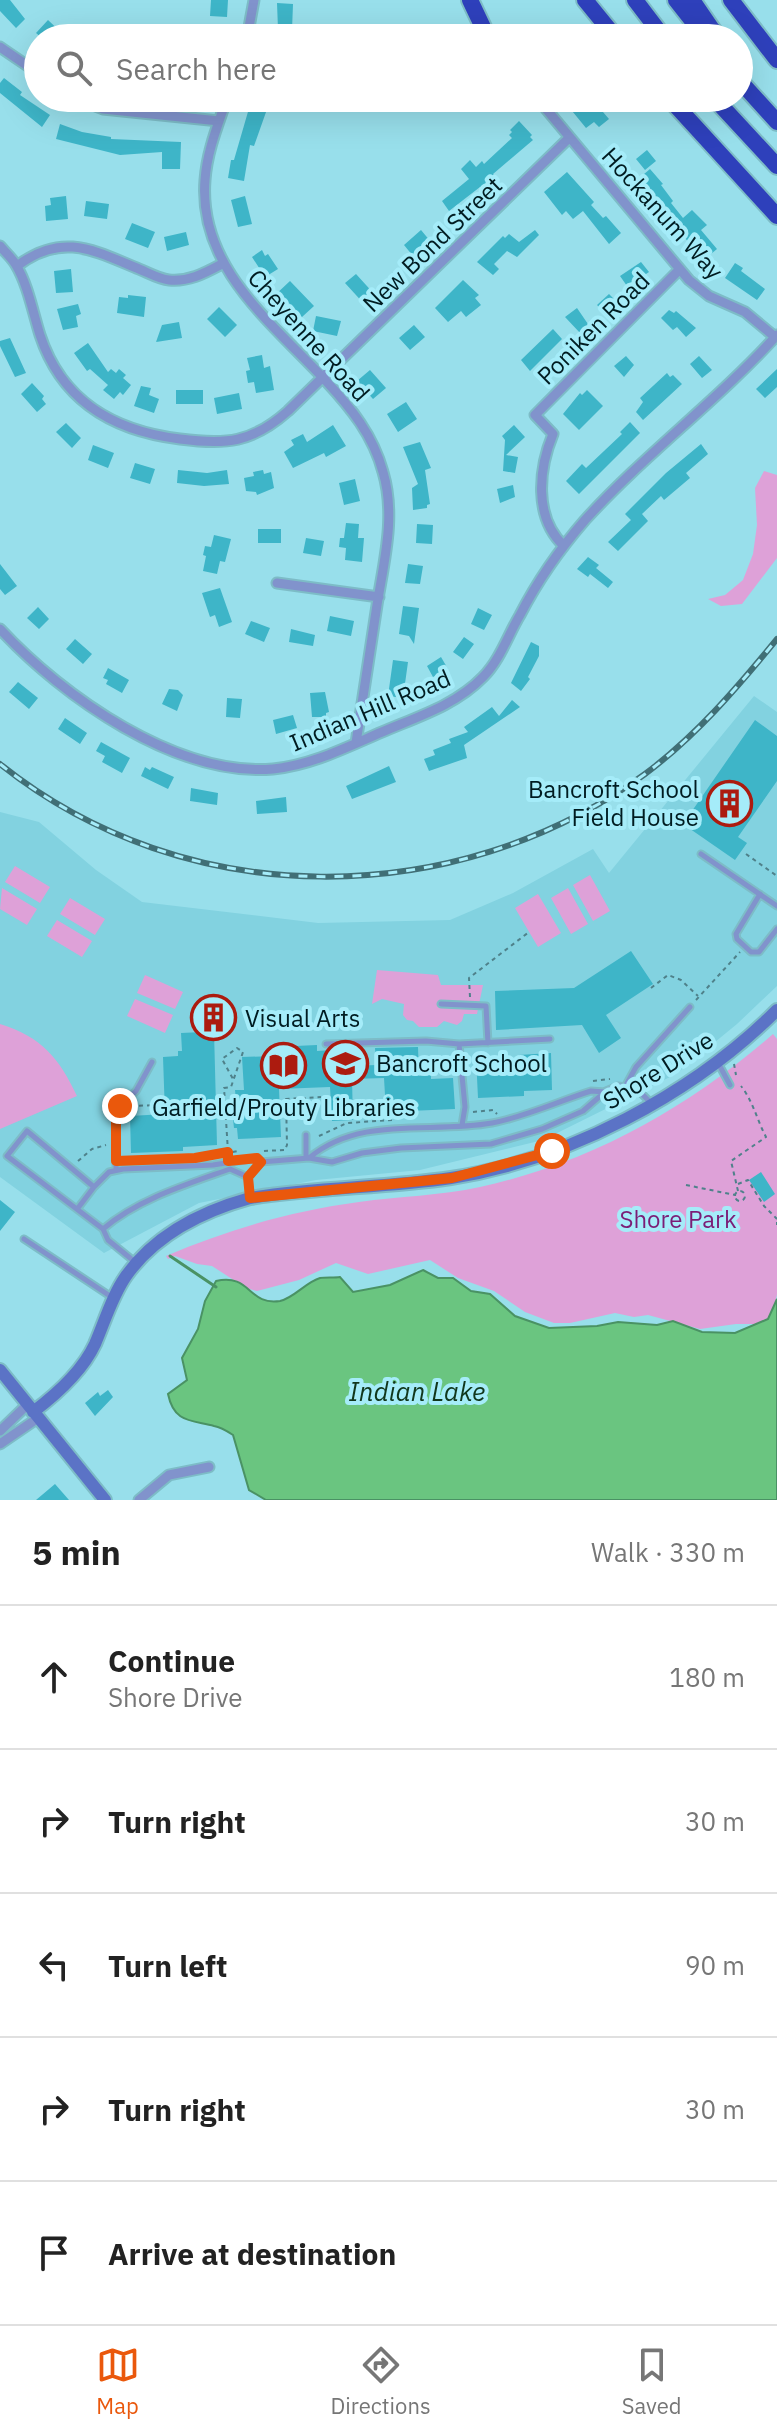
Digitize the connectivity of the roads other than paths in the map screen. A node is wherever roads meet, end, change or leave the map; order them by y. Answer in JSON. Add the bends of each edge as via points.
{"nodes":[{"id":1,"x":254,"y":0,"type":"edge"},
{"id":2,"x":470,"y":0,"type":"edge"},
{"id":3,"x":585,"y":0,"type":"edge"},
{"id":4,"x":635,"y":0,"type":"edge"},
{"id":5,"x":676,"y":0,"type":"edge"},
{"id":6,"x":692,"y":0,"type":"edge"},
{"id":7,"x":731,"y":0,"type":"edge"},
{"id":8,"x":250,"y":24,"type":"edge"},
{"id":9,"x":481,"y":24,"type":"edge"},
{"id":10,"x":605,"y":24,"type":"edge"},
{"id":11,"x":653,"y":24,"type":"edge"},
{"id":12,"x":695,"y":24,"type":"edge"},
{"id":13,"x":708,"y":24,"type":"edge"},
{"id":14,"x":749,"y":24,"type":"edge"},
{"id":15,"x":753,"y":29,"type":"edge"},
{"id":16,"x":0,"y":47,"type":"edge"},
{"id":17,"x":777,"y":60,"type":"edge"},
{"id":18,"x":24,"y":63,"type":"edge"},
{"id":19,"x":753,"y":95,"type":"edge"},
{"id":20,"x":132,"y":112,"type":"edge"},
{"id":21,"x":222,"y":112,"type":"edge"},
{"id":22,"x":548,"y":112,"type":"edge"},
{"id":23,"x":682,"y":112,"type":"edge"},
{"id":24,"x":727,"y":112,"type":"edge"},
{"id":25,"x":219,"y":121,"type":"junction"},
{"id":26,"x":777,"y":122,"type":"edge"},
{"id":27,"x":569,"y":138,"type":"junction"},
{"id":28,"x":777,"y":166,"type":"edge"},
{"id":29,"x":777,"y":216,"type":"edge"},
{"id":30,"x":0,"y":246,"type":"edge"},
{"id":31,"x":222,"y":264,"type":"junction"},
{"id":32,"x":17,"y":266,"type":"junction"},
{"id":33,"x":680,"y":269,"type":"junction"},
{"id":34,"x":775,"y":341,"type":"edge"},
{"id":35,"x":323,"y":378,"type":"junction"},
{"id":36,"x":564,"y":546,"type":"junction"},
{"id":37,"x":277,"y":583,"type":"dead end"},
{"id":38,"x":379,"y":597,"type":"junction"},
{"id":39,"x":0,"y":629,"type":"edge"},
{"id":40,"x":356,"y":743,"type":"junction"},
{"id":41,"x":701,"y":854,"type":"dead end"},
{"id":42,"x":760,"y":894,"type":"junction"},
{"id":43,"x":776,"y":902,"type":"edge"},
{"id":44,"x":777,"y":929,"type":"edge"},
{"id":45,"x":441,"y":1004,"type":"dead end"},
{"id":46,"x":690,"y":1007,"type":"road end"},
{"id":47,"x":777,"y":1010,"type":"edge"},
{"id":48,"x":550,"y":1039,"type":"dead end"},
{"id":49,"x":488,"y":1043,"type":"junction"},
{"id":50,"x":326,"y":1044,"type":"dead end"},
{"id":51,"x":459,"y":1044,"type":"junction"},
{"id":52,"x":717,"y":1060,"type":"junction"},
{"id":53,"x":152,"y":1062,"type":"dead end"},
{"id":54,"x":730,"y":1085,"type":"dead end"},
{"id":55,"x":625,"y":1087,"type":"junction"},
{"id":56,"x":605,"y":1092,"type":"junction"},
{"id":57,"x":653,"y":1104,"type":"junction"},
{"id":58,"x":462,"y":1125,"type":"junction"},
{"id":59,"x":306,"y":1135,"type":"dead end"},
{"id":60,"x":307,"y":1158,"type":"junction"},
{"id":61,"x":261,"y":1162,"type":"junction"},
{"id":62,"x":116,"y":1170,"type":"junction"},
{"id":63,"x":248,"y":1177,"type":"junction"},
{"id":64,"x":94,"y":1187,"type":"junction"},
{"id":65,"x":250,"y":1198,"type":"junction"},
{"id":66,"x":78,"y":1208,"type":"junction"},
{"id":67,"x":103,"y":1229,"type":"junction"},
{"id":68,"x":24,"y":1239,"type":"dead end"},
{"id":69,"x":136,"y":1263,"type":"junction"},
{"id":70,"x":114,"y":1298,"type":"junction"},
{"id":71,"x":0,"y":1370,"type":"edge"},
{"id":72,"x":33,"y":1412,"type":"junction"},
{"id":73,"x":0,"y":1431,"type":"edge"},
{"id":74,"x":0,"y":1444,"type":"edge"},
{"id":75,"x":209,"y":1467,"type":"dead end"},
{"id":76,"x":105,"y":1500,"type":"edge"},
{"id":77,"x":139,"y":1500,"type":"edge"}],
"edges":[{"from":1,"to":8,"type":"street"},
{"from":2,"to":9,"type":"highway"},
{"from":3,"to":10,"type":"highway"},
{"from":4,"to":11,"type":"highway"},
{"from":5,"to":12,"type":"highway"},
{"from":6,"to":13,"type":"highway"},
{"from":7,"to":14,"type":"highway"},
{"from":15,"to":17,"type":"highway"},
{"from":16,"to":18,"type":"street"},
{"from":19,"to":26,"type":"highway"},
{"from":20,"to":25,"type":"street"},
{"from":21,"to":25,"type":"street","name":"Cheyenne Road"},
{"from":22,"to":27,"type":"street","name":"Hockanum Way"},
{"from":23,"to":29,"type":"highway"},
{"from":24,"to":28,"type":"highway"},
{"from":25,"to":31,"type":"street","name":"Cheyenne Road","via":[[204,196]]},
{"from":27,"to":33,"type":"street","name":"Hockanum Way"},
{"from":27,"to":35,"type":"street","name":"New Bond Street"},
{"from":30,"to":32,"type":"street"},
{"from":31,"to":32,"type":"street","via":[[198,277],[168,280],[76,246],[46,249]]},
{"from":31,"to":35,"type":"street","name":"Cheyenne Road"},
{"from":32,"to":35,"type":"street","name":"New Bond Street","via":[[55,367],[91,408],[124,427],[196,441],[246,438],[273,424]]},
{"from":33,"to":34,"type":"street","name":"Hockanum Way","via":[[702,292],[745,312]]},
{"from":33,"to":36,"type":"street","name":"Poniken Road","via":[[535,415],[553,434],[542,464],[542,488],[548,519]]},
{"from":34,"to":36,"type":"street","name":"Indian Hill Road","via":[[610,494]]},
{"from":35,"to":38,"type":"street","name":"Cheyenne Road","via":[[361,424],[384,475],[389,512]]},
{"from":36,"to":40,"type":"street","name":"Indian Hill Road","via":[[482,678],[440,707]]},
{"from":37,"to":38,"type":"street"},
{"from":38,"to":40,"type":"street","name":"Cheyenne Road"},
{"from":39,"to":40,"type":"street","name":"Indian Hill Road","via":[[49,675],[104,714],[194,758],[273,769]]},
{"from":41,"to":42,"type":"lane"},
{"from":42,"to":43,"type":"lane"},
{"from":42,"to":44,"type":"lane","via":[[737,939],[751,952],[759,952]]},
{"from":45,"to":49,"type":"lane","via":[[486,1006]]},
{"from":46,"to":55,"type":"lane","via":[[636,1067]]},
{"from":47,"to":52,"type":"main road","name":"Shore Drive"},
{"from":48,"to":49,"type":"lane"},
{"from":49,"to":51,"type":"lane"},
{"from":50,"to":51,"type":"lane"},
{"from":51,"to":58,"type":"lane"},
{"from":52,"to":54,"type":"lane"},
{"from":52,"to":57,"type":"main road","name":"Shore Drive"},
{"from":53,"to":62,"type":"lane","via":[[136,1091],[120,1106]]},
{"from":55,"to":56,"type":"lane"},
{"from":55,"to":57,"type":"lane","via":[[636,1088]]},
{"from":56,"to":58,"type":"lane","via":[[591,1091],[493,1123]]},
{"from":56,"to":60,"type":"lane","via":[[583,1111],[491,1144],[401,1148],[332,1162]]},
{"from":57,"to":65,"type":"main road","name":"Shore Drive","via":[[552,1151],[452,1178]]},
{"from":58,"to":60,"type":"lane","via":[[363,1131]]},
{"from":59,"to":60,"type":"lane"},
{"from":60,"to":61,"type":"lane"},
{"from":61,"to":62,"type":"lane","via":[[257,1158]]},
{"from":61,"to":63,"type":"lane"},
{"from":62,"to":64,"type":"lane"},
{"from":63,"to":65,"type":"lane"},
{"from":63,"to":67,"type":"lane","via":[[230,1169],[171,1191]]},
{"from":64,"to":66,"type":"lane"},
{"from":64,"to":66,"type":"lane","via":[[27,1131],[7,1156]]},
{"from":65,"to":69,"type":"main road","name":"Shore Drive","via":[[196,1218]]},
{"from":66,"to":67,"type":"lane"},
{"from":67,"to":69,"type":"lane","via":[[108,1240]]},
{"from":68,"to":70,"type":"lane"},
{"from":69,"to":70,"type":"main road","name":"Shore Drive"},
{"from":70,"to":72,"type":"main road","name":"Shore Drive","via":[[83,1364]]},
{"from":71,"to":72,"type":"main road"},
{"from":72,"to":73,"type":"street"},
{"from":72,"to":74,"type":"street"},
{"from":72,"to":76,"type":"main road"},
{"from":75,"to":77,"type":"street","via":[[169,1475]]}]}
